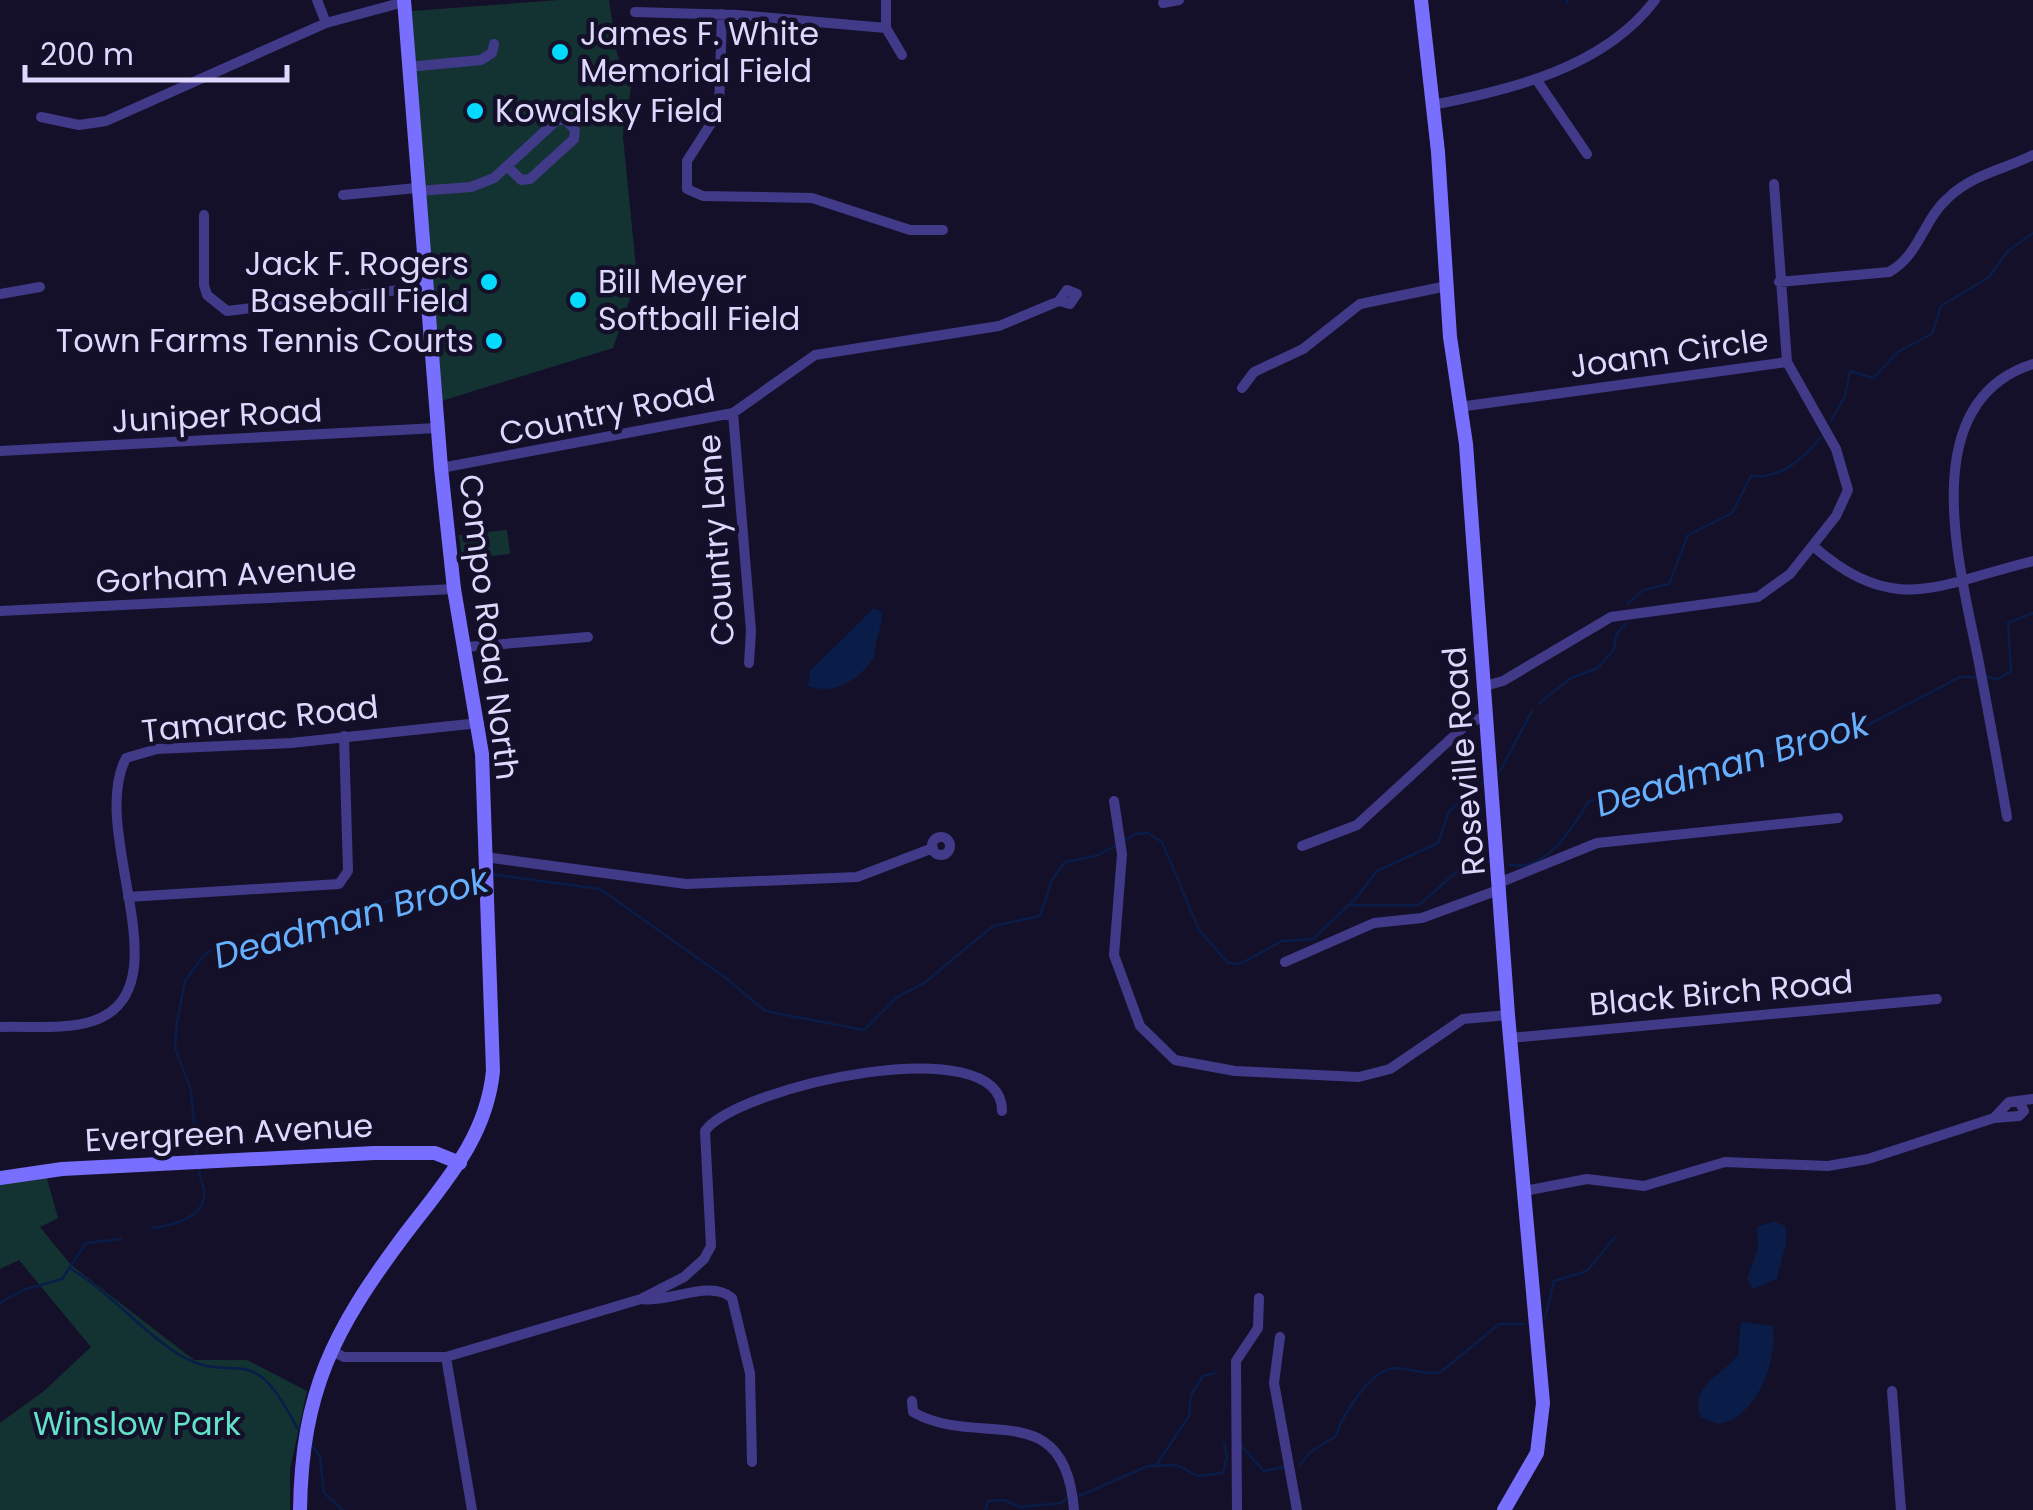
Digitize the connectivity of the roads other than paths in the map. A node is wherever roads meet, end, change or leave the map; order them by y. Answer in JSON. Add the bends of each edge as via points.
{"nodes":[{"id":1,"x":317,"y":0,"type":"edge"},
{"id":2,"x":739,"y":0,"type":"edge"},
{"id":3,"x":886,"y":0,"type":"edge"},
{"id":4,"x":1180,"y":0,"type":"edge"},
{"id":5,"x":1421,"y":0,"type":"edge"},
{"id":6,"x":1654,"y":0,"type":"edge"},
{"id":7,"x":404,"y":1,"type":"edge"},
{"id":8,"x":1163,"y":3,"type":"dead end"},
{"id":9,"x":635,"y":12,"type":"dead end"},
{"id":10,"x":722,"y":14,"type":"junction"},
{"id":11,"x":738,"y":15,"type":"junction"},
{"id":12,"x":326,"y":23,"type":"junction"},
{"id":13,"x":886,"y":28,"type":"junction"},
{"id":14,"x":494,"y":44,"type":"dead end"},
{"id":15,"x":902,"y":54,"type":"dead end"},
{"id":16,"x":408,"y":67,"type":"junction"},
{"id":17,"x":1536,"y":79,"type":"junction"},
{"id":18,"x":1432,"y":105,"type":"junction"},
{"id":19,"x":41,"y":117,"type":"dead end"},
{"id":20,"x":1586,"y":154,"type":"dead end"},
{"id":21,"x":2033,"y":155,"type":"edge"},
{"id":22,"x":507,"y":166,"type":"junction"},
{"id":23,"x":1774,"y":184,"type":"dead end"},
{"id":24,"x":417,"y":189,"type":"junction"},
{"id":25,"x":342,"y":195,"type":"dead end"},
{"id":26,"x":204,"y":215,"type":"dead end"},
{"id":27,"x":943,"y":230,"type":"dead end"},
{"id":28,"x":1779,"y":282,"type":"junction"},
{"id":29,"x":424,"y":286,"type":"junction"},
{"id":30,"x":1447,"y":286,"type":"junction"},
{"id":31,"x":40,"y":287,"type":"dead end"},
{"id":32,"x":0,"y":294,"type":"edge"},
{"id":33,"x":1059,"y":301,"type":"dead end"},
{"id":34,"x":1786,"y":362,"type":"junction"},
{"id":35,"x":2033,"y":364,"type":"edge"},
{"id":36,"x":1242,"y":388,"type":"dead end"},
{"id":37,"x":1459,"y":408,"type":"junction"},
{"id":38,"x":733,"y":413,"type":"junction"},
{"id":39,"x":437,"y":428,"type":"junction"},
{"id":40,"x":0,"y":451,"type":"edge"},
{"id":41,"x":440,"y":468,"type":"junction"},
{"id":42,"x":1813,"y":546,"type":"junction"},
{"id":43,"x":2033,"y":561,"type":"edge"},
{"id":44,"x":1960,"y":579,"type":"junction"},
{"id":45,"x":454,"y":589,"type":"junction"},
{"id":46,"x":0,"y":611,"type":"edge"},
{"id":47,"x":588,"y":637,"type":"dead end"},
{"id":48,"x":466,"y":647,"type":"junction"},
{"id":49,"x":750,"y":662,"type":"dead end"},
{"id":50,"x":1485,"y":686,"type":"junction"},
{"id":51,"x":1488,"y":716,"type":"junction"},
{"id":52,"x":479,"y":724,"type":"junction"},
{"id":53,"x":344,"y":736,"type":"junction"},
{"id":54,"x":1114,"y":801,"type":"dead end"},
{"id":55,"x":2008,"y":816,"type":"dead end"},
{"id":56,"x":1838,"y":818,"type":"dead end"},
{"id":57,"x":1302,"y":846,"type":"dead end"},
{"id":58,"x":932,"y":848,"type":"dead end"},
{"id":59,"x":485,"y":869,"type":"junction"},
{"id":60,"x":1501,"y":885,"type":"junction"},
{"id":61,"x":128,"y":897,"type":"junction"},
{"id":62,"x":1285,"y":962,"type":"dead end"},
{"id":63,"x":1938,"y":999,"type":"dead end"},
{"id":64,"x":1508,"y":1015,"type":"junction"},
{"id":65,"x":0,"y":1027,"type":"edge"},
{"id":66,"x":1510,"y":1038,"type":"junction"},
{"id":67,"x":2033,"y":1099,"type":"edge"},
{"id":68,"x":1002,"y":1111,"type":"dead end"},
{"id":69,"x":460,"y":1163,"type":"junction"},
{"id":70,"x":0,"y":1178,"type":"edge"},
{"id":71,"x":1524,"y":1191,"type":"junction"},
{"id":72,"x":1259,"y":1298,"type":"dead end"},
{"id":73,"x":641,"y":1299,"type":"junction"},
{"id":74,"x":1280,"y":1337,"type":"dead end"},
{"id":75,"x":332,"y":1352,"type":"junction"},
{"id":76,"x":446,"y":1357,"type":"junction"},
{"id":77,"x":1892,"y":1391,"type":"dead end"},
{"id":78,"x":912,"y":1401,"type":"dead end"},
{"id":79,"x":752,"y":1462,"type":"dead end"},
{"id":80,"x":300,"y":1510,"type":"edge"},
{"id":81,"x":472,"y":1510,"type":"edge"},
{"id":82,"x":1074,"y":1510,"type":"edge"},
{"id":83,"x":1237,"y":1510,"type":"edge"},
{"id":84,"x":1297,"y":1510,"type":"edge"},
{"id":85,"x":1504,"y":1510,"type":"edge"},
{"id":86,"x":1901,"y":1510,"type":"edge"}],
"edges":[{"from":1,"to":12,"type":"street"},
{"from":2,"to":11,"type":"street"},
{"from":3,"to":13,"type":"street"},
{"from":4,"to":8,"type":"street"},
{"from":5,"to":18,"type":"main road","name":"Roseville Road"},
{"from":6,"to":17,"type":"street","via":[[1617,36]]},
{"from":7,"to":12,"type":"street"},
{"from":7,"to":16,"type":"main road","name":"Compo Road North"},
{"from":9,"to":10,"type":"street"},
{"from":10,"to":11,"type":"street"},
{"from":10,"to":27,"type":"street","via":[[719,110],[687,161],[687,189],[702,196],[812,198],[910,230]]},
{"from":11,"to":13,"type":"street"},
{"from":12,"to":19,"type":"street","via":[[106,120],[79,125]]},
{"from":13,"to":15,"type":"street"},
{"from":14,"to":16,"type":"street","via":[[481,60]]},
{"from":16,"to":24,"type":"main road","name":"Compo Road North"},
{"from":17,"to":18,"type":"street"},
{"from":17,"to":20,"type":"street"},
{"from":18,"to":30,"type":"main road","name":"Roseville Road"},
{"from":21,"to":28,"type":"street","via":[[1963,185],[1936,209],[1902,265],[1889,272]]},
{"from":22,"to":22,"type":"street","via":[[557,120],[575,130],[574,140],[530,179],[521,180]]},
{"from":22,"to":24,"type":"street","via":[[471,188]]},
{"from":23,"to":28,"type":"street"},
{"from":24,"to":25,"type":"street"},
{"from":24,"to":29,"type":"main road","name":"Compo Road North"},
{"from":26,"to":29,"type":"street","via":[[204,285],[227,311]]},
{"from":28,"to":34,"type":"street"},
{"from":29,"to":39,"type":"main road","name":"Compo Road North"},
{"from":30,"to":36,"type":"street","via":[[1360,304],[1303,349],[1254,372]]},
{"from":30,"to":37,"type":"main road","name":"Roseville Road"},
{"from":31,"to":32,"type":"street"},
{"from":33,"to":38,"type":"street","name":"Country Road","via":[[999,326],[815,355]]},
{"from":34,"to":37,"type":"street","name":"Joann Circle"},
{"from":34,"to":42,"type":"street","name":"Joann Circle","via":[[1847,478],[1843,506]]},
{"from":35,"to":44,"type":"street","via":[[2002,377],[1966,426],[1954,483]]},
{"from":37,"to":50,"type":"main road","name":"Roseville Road"},
{"from":38,"to":41,"type":"street","name":"Country Road"},
{"from":38,"to":49,"type":"street","name":"Country Lane"},
{"from":39,"to":40,"type":"street","name":"Juniper Road"},
{"from":39,"to":41,"type":"main road","name":"Compo Road North"},
{"from":41,"to":45,"type":"main road","name":"Compo Road North"},
{"from":42,"to":44,"type":"street","via":[[1874,587],[1906,591]]},
{"from":42,"to":50,"type":"street","name":"Joann Circle","via":[[1768,593],[1610,618]]},
{"from":43,"to":44,"type":"street"},
{"from":44,"to":55,"type":"street"},
{"from":45,"to":46,"type":"street","name":"Gorham Avenue"},
{"from":45,"to":48,"type":"main road","name":"Compo Road North"},
{"from":47,"to":48,"type":"street"},
{"from":48,"to":52,"type":"main road","name":"Compo Road North"},
{"from":50,"to":51,"type":"main road","name":"Roseville Road"},
{"from":51,"to":57,"type":"street","via":[[1467,724],[1357,825]]},
{"from":51,"to":60,"type":"main road","name":"Roseville Road"},
{"from":52,"to":53,"type":"street","name":"Tamarac Road"},
{"from":52,"to":59,"type":"main road","name":"Compo Road North"},
{"from":53,"to":61,"type":"street","name":"Tamarac Road","via":[[126,758],[114,797]]},
{"from":53,"to":61,"type":"street","via":[[348,871],[339,884]]},
{"from":54,"to":64,"type":"street","via":[[1121,843],[1114,955],[1135,1017],[1162,1049],[1186,1064],[1359,1076],[1390,1069],[1463,1019]]},
{"from":56,"to":60,"type":"street","via":[[1597,843]]},
{"from":58,"to":59,"type":"street","via":[[857,877],[686,884]]},
{"from":59,"to":69,"type":"main road","name":"Compo Road North","via":[[493,1072],[482,1122]]},
{"from":60,"to":62,"type":"street","via":[[1422,918],[1374,923]]},
{"from":60,"to":64,"type":"main road","name":"Roseville Road"},
{"from":61,"to":65,"type":"street","name":"Tamarac Road","via":[[134,976],[121,1006],[90,1022]]},
{"from":63,"to":66,"type":"street","name":"Black Birch Road"},
{"from":64,"to":66,"type":"main road","name":"Roseville Road"},
{"from":66,"to":71,"type":"main road","name":"Roseville Road"},
{"from":67,"to":71,"type":"street","via":[[1868,1159],[1828,1166],[1725,1162],[1644,1186],[1586,1179]]},
{"from":68,"to":73,"type":"street","via":[[996,1090],[973,1074],[899,1069],[830,1078],[720,1118],[704,1138],[708,1252],[671,1286]]},
{"from":69,"to":70,"type":"main road","name":"Evergreen Avenue","via":[[435,1153],[374,1153]]},
{"from":69,"to":75,"type":"main road","name":"Compo Road North","via":[[390,1255]]},
{"from":71,"to":85,"type":"main road","name":"Roseville Road","via":[[1542,1436]]},
{"from":72,"to":83,"type":"street","via":[[1258,1328],[1236,1361]]},
{"from":73,"to":76,"type":"street"},
{"from":73,"to":79,"type":"street","via":[[716,1290],[732,1298],[750,1373]]},
{"from":74,"to":84,"type":"street","via":[[1274,1383]]},
{"from":75,"to":76,"type":"street"},
{"from":75,"to":80,"type":"main road","name":"Compo Road North","via":[[306,1421]]},
{"from":76,"to":81,"type":"street"},
{"from":77,"to":86,"type":"street"},
{"from":78,"to":82,"type":"street","via":[[913,1412],[933,1422],[1032,1433],[1066,1469]]}]}
